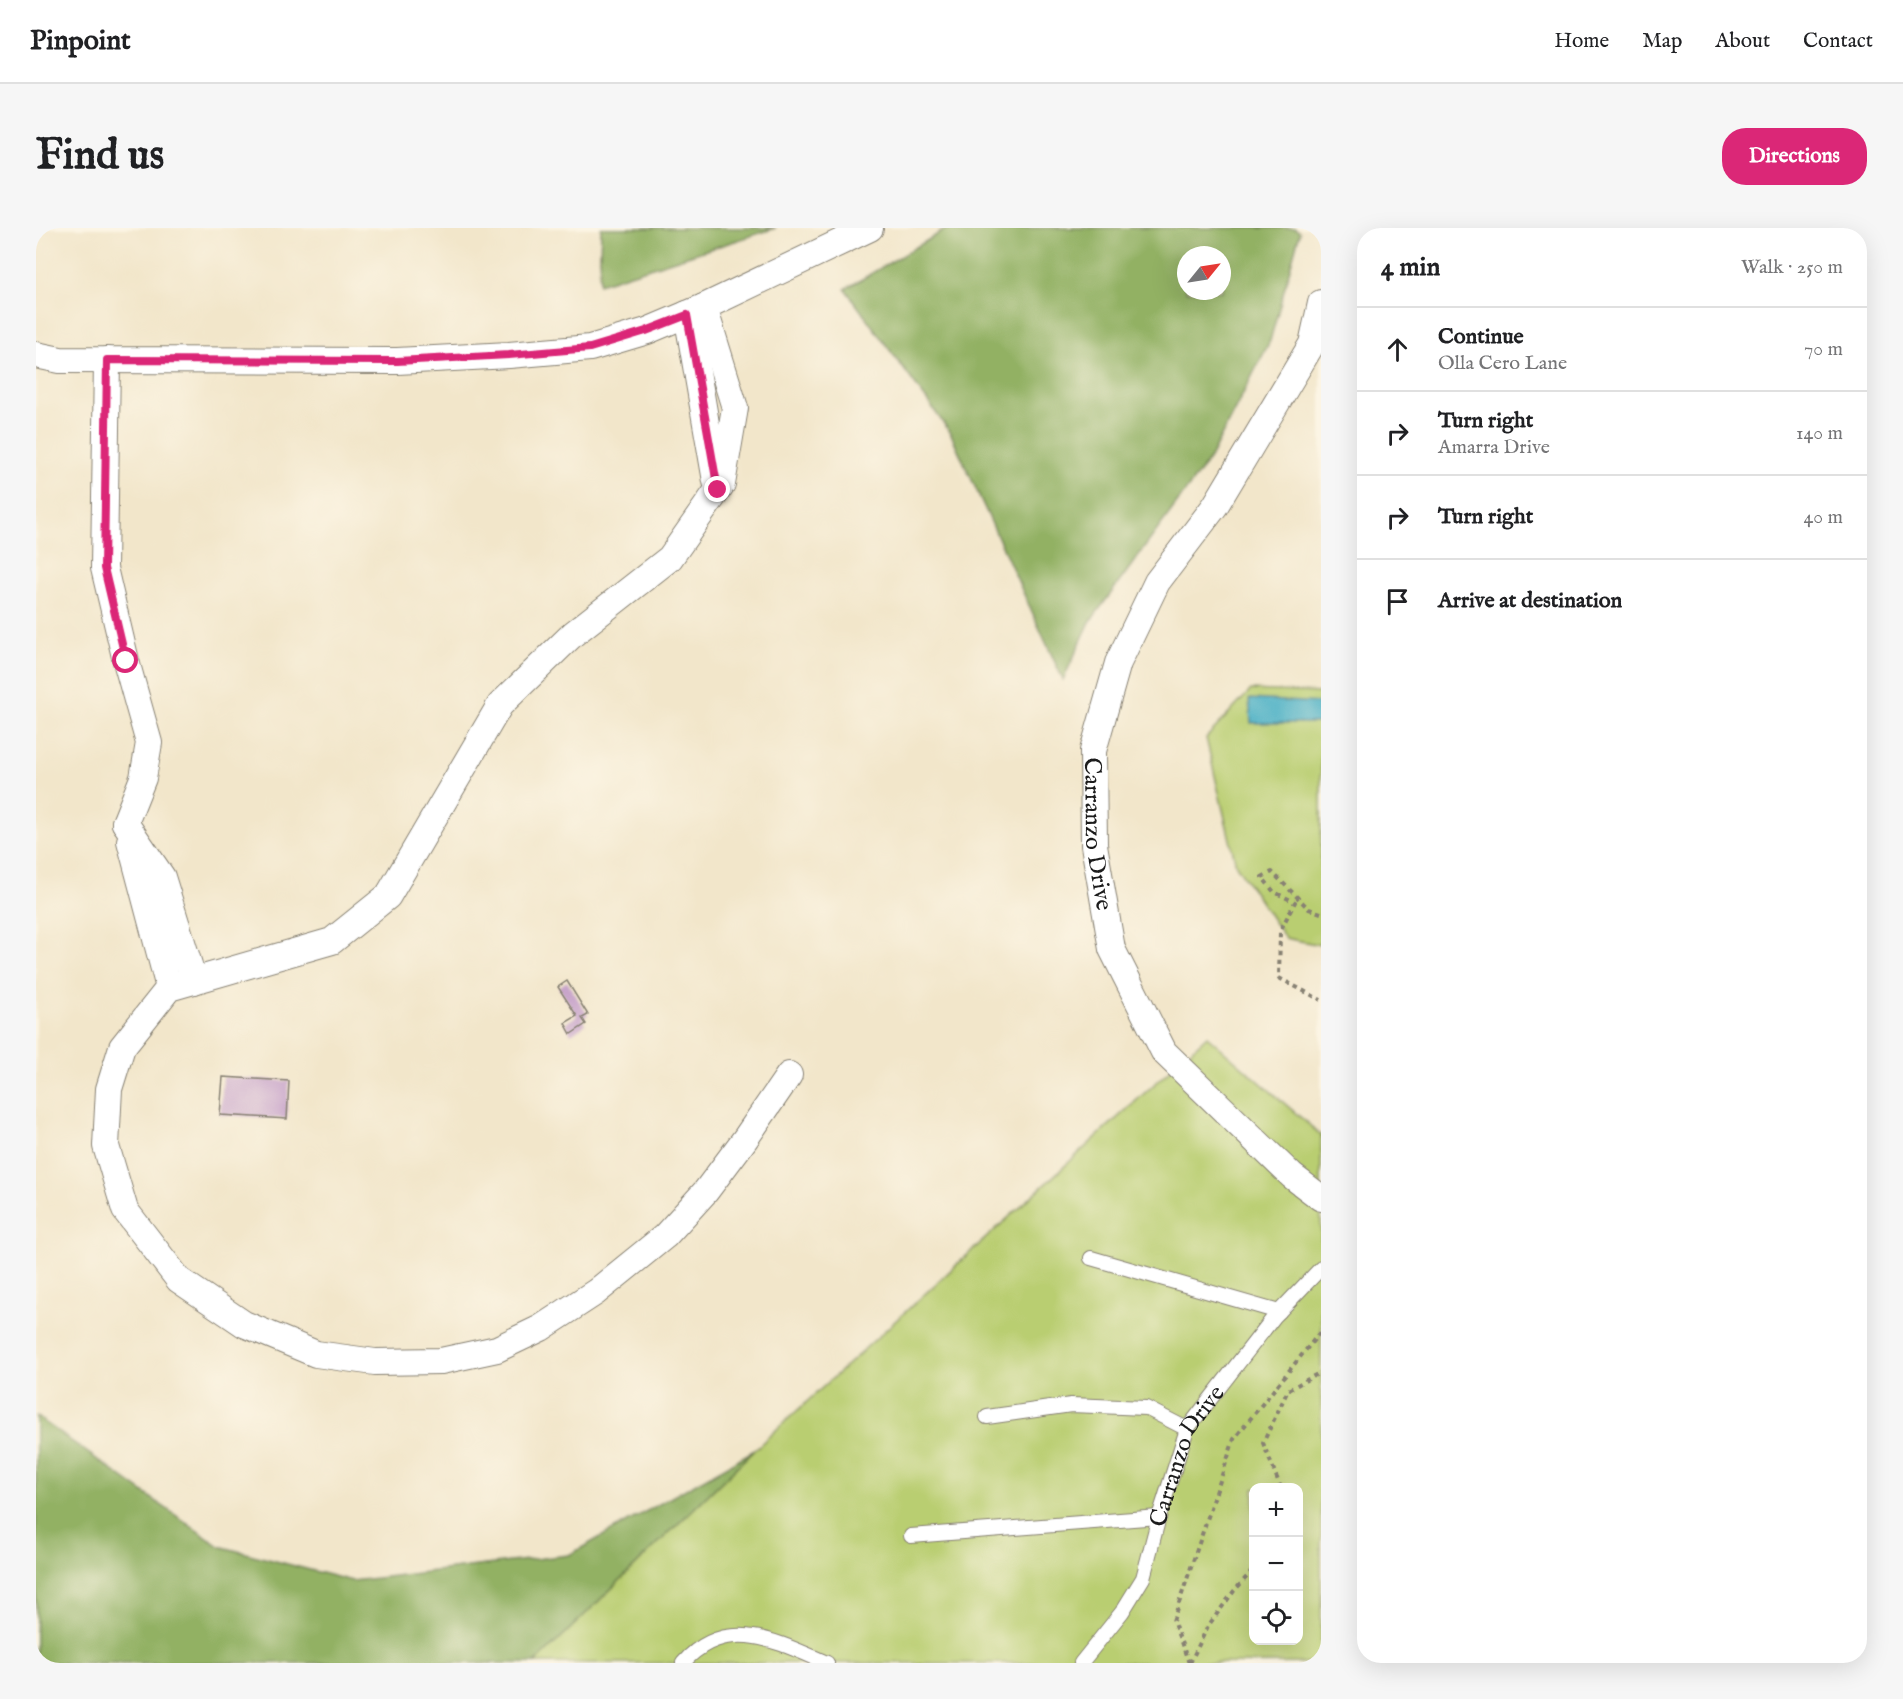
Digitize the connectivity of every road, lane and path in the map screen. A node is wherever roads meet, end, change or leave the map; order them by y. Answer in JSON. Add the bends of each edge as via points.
{"nodes":[{"id":1,"x":870,"y":228,"type":"edge"},
{"id":2,"x":1321,"y":303,"type":"edge"},
{"id":3,"x":695,"y":311,"type":"junction"},
{"id":4,"x":36,"y":355,"type":"edge"},
{"id":5,"x":107,"y":360,"type":"junction"},
{"id":6,"x":125,"y":823,"type":"junction"},
{"id":7,"x":1321,"y":913,"type":"edge"},
{"id":8,"x":194,"y":981,"type":"junction"},
{"id":9,"x":169,"y":988,"type":"junction"},
{"id":10,"x":1321,"y":1000,"type":"edge"},
{"id":11,"x":789,"y":1075,"type":"dead end"},
{"id":12,"x":1321,"y":1198,"type":"edge"},
{"id":13,"x":1091,"y":1258,"type":"dead end"},
{"id":14,"x":1321,"y":1268,"type":"edge"},
{"id":15,"x":1280,"y":1312,"type":"junction"},
{"id":16,"x":1321,"y":1331,"type":"edge"},
{"id":17,"x":1321,"y":1372,"type":"edge"},
{"id":18,"x":987,"y":1417,"type":"dead end"},
{"id":19,"x":1187,"y":1429,"type":"junction"},
{"id":20,"x":1279,"y":1483,"type":"edge"},
{"id":21,"x":1159,"y":1517,"type":"junction"},
{"id":22,"x":911,"y":1536,"type":"dead end"},
{"id":23,"x":1249,"y":1574,"type":"edge"},
{"id":24,"x":683,"y":1663,"type":"edge"},
{"id":25,"x":827,"y":1663,"type":"edge"},
{"id":26,"x":1081,"y":1663,"type":"edge"},
{"id":27,"x":1189,"y":1663,"type":"edge"}],
"edges":[{"from":1,"to":3,"type":"street"},
{"from":2,"to":12,"type":"street","name":"Carranzo Drive","via":[[1312,344],[1215,506],[1157,582],[1118,663],[1093,751],[1094,845],[1112,949],[1164,1052],[1292,1176]]},
{"from":3,"to":5,"type":"street","via":[[590,348],[509,355],[397,361]]},
{"from":3,"to":8,"type":"street","via":[[718,490],[670,558],[573,634],[500,705],[388,896],[332,941]]},
{"from":4,"to":5,"type":"street","via":[[60,360]]},
{"from":5,"to":6,"type":"street","via":[[104,568],[149,743],[143,778]]},
{"from":6,"to":8,"type":"street","via":[[162,877]]},
{"from":6,"to":9,"type":"street"},
{"from":7,"to":10,"type":"path","via":[[1309,909],[1272,872],[1262,877],[1274,892],[1295,902],[1280,931],[1280,978]]},
{"from":8,"to":9,"type":"street"},
{"from":9,"to":11,"type":"street","via":[[122,1047],[109,1089],[106,1146],[125,1210],[179,1280],[244,1324],[316,1353],[375,1362],[441,1361],[496,1349],[541,1328],[596,1292],[664,1236],[706,1191]]},
{"from":13,"to":15,"type":"lane"},
{"from":14,"to":15,"type":"lane","name":"Carranzo Drive"},
{"from":15,"to":19,"type":"lane","name":"Carranzo Drive"},
{"from":16,"to":27,"type":"path","via":[[1234,1439],[1173,1621]]},
{"from":17,"to":20,"type":"path","via":[[1288,1390],[1263,1443]]},
{"from":18,"to":19,"type":"lane","via":[[1071,1405],[1146,1408]]},
{"from":19,"to":21,"type":"lane","name":"Carranzo Drive"},
{"from":21,"to":22,"type":"lane"},
{"from":21,"to":26,"type":"lane","name":"Carranzo Drive","via":[[1143,1578],[1122,1612]]},
{"from":23,"to":27,"type":"path","via":[[1208,1626]]},
{"from":24,"to":25,"type":"lane","via":[[693,1652],[718,1638],[746,1635],[774,1641]]}]}
